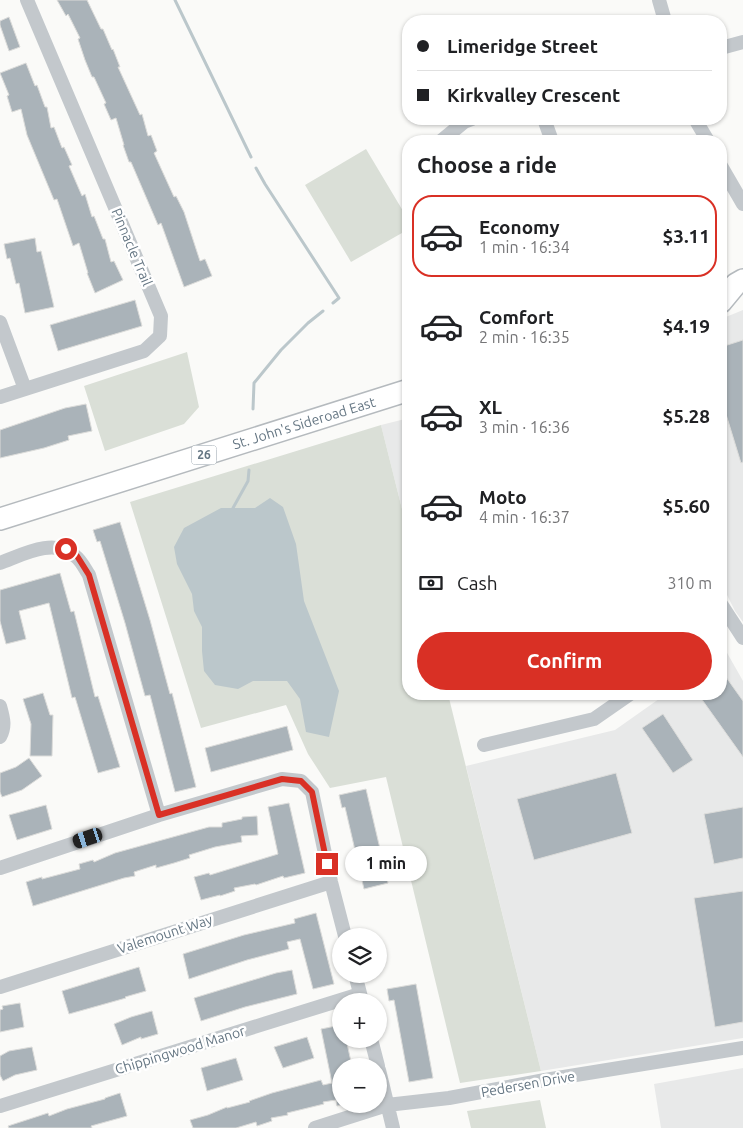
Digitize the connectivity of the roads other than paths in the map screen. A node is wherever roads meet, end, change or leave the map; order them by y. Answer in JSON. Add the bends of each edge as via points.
{"nodes":[{"id":1,"x":28,"y":0,"type":"edge"},
{"id":2,"x":659,"y":0,"type":"edge"},
{"id":3,"x":663,"y":15,"type":"edge"},
{"id":4,"x":743,"y":42,"type":"edge"},
{"id":5,"x":727,"y":46,"type":"edge"},
{"id":6,"x":460,"y":125,"type":"edge"},
{"id":7,"x":448,"y":135,"type":"edge"},
{"id":8,"x":727,"y":176,"type":"edge"},
{"id":9,"x":743,"y":204,"type":"edge"},
{"id":10,"x":0,"y":322,"type":"edge"},
{"id":11,"x":25,"y":389,"type":"junction"},
{"id":12,"x":402,"y":392,"type":"edge"},
{"id":13,"x":0,"y":397,"type":"edge"},
{"id":14,"x":0,"y":519,"type":"edge"},
{"id":15,"x":0,"y":562,"type":"edge"},
{"id":16,"x":727,"y":628,"type":"edge"},
{"id":17,"x":743,"y":638,"type":"edge"},
{"id":18,"x":621,"y":700,"type":"edge"},
{"id":19,"x":0,"y":706,"type":"edge"},
{"id":20,"x":0,"y":737,"type":"edge"},
{"id":21,"x":484,"y":745,"type":"dead end"},
{"id":22,"x":159,"y":815,"type":"junction"},
{"id":23,"x":0,"y":868,"type":"edge"},
{"id":24,"x":331,"y":882,"type":"junction"},
{"id":25,"x":343,"y":928,"type":"edge"},
{"id":26,"x":0,"y":987,"type":"edge"},
{"id":27,"x":332,"y":1007,"type":"edge"},
{"id":28,"x":743,"y":1048,"type":"edge"},
{"id":29,"x":387,"y":1105,"type":"joint"},
{"id":30,"x":0,"y":1106,"type":"edge"},
{"id":31,"x":362,"y":1113,"type":"edge"},
{"id":32,"x":315,"y":1128,"type":"edge"},
{"id":33,"x":393,"y":1128,"type":"edge"}],
"edges":[{"from":1,"to":11,"type":"street","name":"Pinnacle Trail","via":[[161,316],[160,336],[144,351]]},
{"from":2,"to":3,"type":"street"},
{"from":4,"to":5,"type":"street"},
{"from":6,"to":7,"type":"street"},
{"from":8,"to":9,"type":"street"},
{"from":10,"to":11,"type":"street"},
{"from":11,"to":13,"type":"street","name":"Pinnacle Trail"},
{"from":12,"to":14,"type":"main road","name":"St. John's Sideroad East","number":"26"},
{"from":15,"to":22,"type":"street","via":[[55,547],[77,556],[89,575]]},
{"from":16,"to":17,"type":"street"},
{"from":18,"to":21,"type":"street","via":[[594,719]]},
{"from":19,"to":20,"type":"street","via":[[4,719]]},
{"from":22,"to":23,"type":"street"},
{"from":22,"to":24,"type":"street","via":[[282,779],[301,781],[312,792]]},
{"from":24,"to":25,"type":"street"},
{"from":24,"to":26,"type":"street","name":"Valemount Way"},
{"from":27,"to":30,"type":"street","name":"Chippingwood Manor"},
{"from":28,"to":29,"type":"street","name":"Pedersen Drive","via":[[449,1098]]},
{"from":29,"to":33,"type":"street"},
{"from":31,"to":32,"type":"street","name":"Pedersen Drive"}]}
